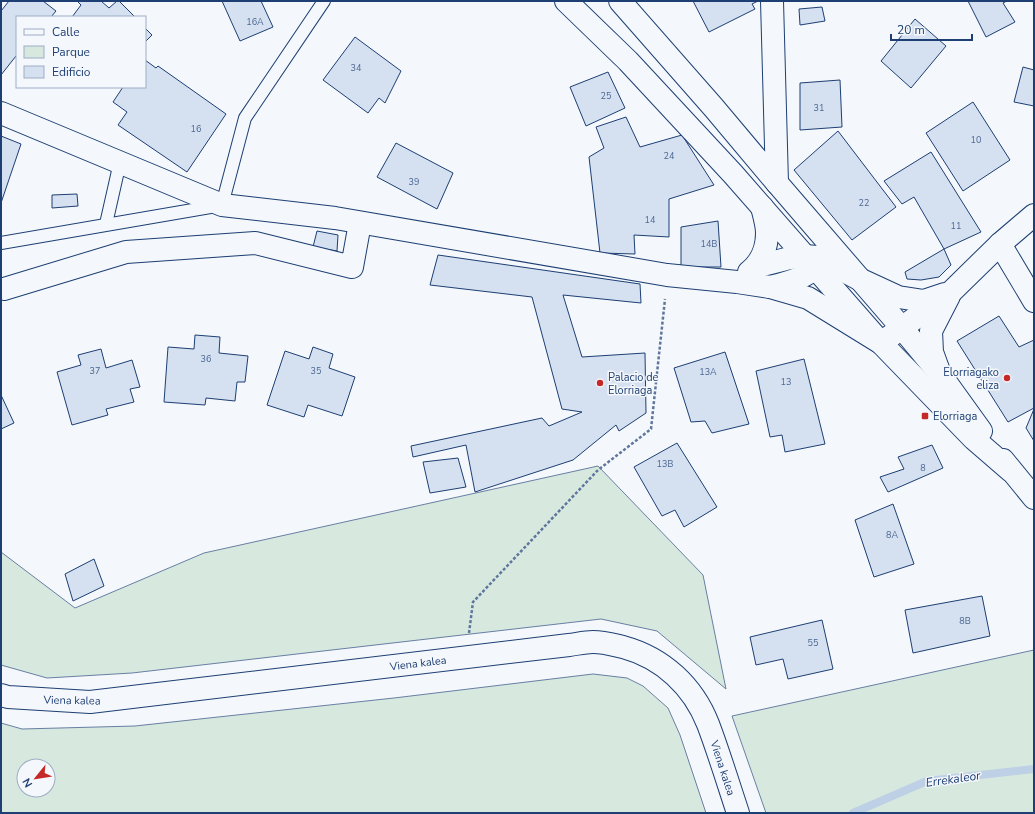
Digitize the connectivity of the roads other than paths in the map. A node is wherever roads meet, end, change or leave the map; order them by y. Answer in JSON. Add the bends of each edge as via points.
{"nodes":[{"id":1,"x":324,"y":1,"type":"edge"},
{"id":2,"x":566,"y":1,"type":"edge"},
{"id":3,"x":571,"y":1,"type":"edge"},
{"id":4,"x":620,"y":1,"type":"edge"},
{"id":5,"x":624,"y":1,"type":"edge"},
{"id":6,"x":772,"y":1,"type":"edge"},
{"id":7,"x":593,"y":27,"type":"junction"},
{"id":8,"x":654,"y":40,"type":"junction"},
{"id":9,"x":1,"y":113,"type":"edge"},
{"id":10,"x":120,"y":162,"type":"junction"},
{"id":11,"x":777,"y":183,"type":"junction"},
{"id":12,"x":222,"y":205,"type":"junction"},
{"id":13,"x":762,"y":207,"type":"junction"},
{"id":14,"x":1034,"y":215,"type":"edge"},
{"id":15,"x":360,"y":223,"type":"junction"},
{"id":16,"x":106,"y":224,"type":"junction"},
{"id":17,"x":1,"y":243,"type":"edge"},
{"id":18,"x":1000,"y":244,"type":"junction"},
{"id":19,"x":819,"y":258,"type":"junction"},
{"id":20,"x":755,"y":267,"type":"junction"},
{"id":21,"x":859,"y":279,"type":"junction"},
{"id":22,"x":737,"y":282,"type":"junction"},
{"id":23,"x":770,"y":287,"type":"junction"},
{"id":24,"x":4,"y":289,"type":"dead end"},
{"id":25,"x":951,"y":292,"type":"junction"},
{"id":26,"x":1034,"y":301,"type":"edge"},
{"id":27,"x":902,"y":328,"type":"junction"},
{"id":28,"x":881,"y":343,"type":"junction"},
{"id":29,"x":940,"y":374,"type":"junction"},
{"id":30,"x":1011,"y":471,"type":"junction"},
{"id":31,"x":1034,"y":498,"type":"edge"},
{"id":32,"x":1,"y":695,"type":"edge"},
{"id":33,"x":738,"y":813,"type":"edge"}],
"edges":[{"from":1,"to":12,"type":"lane","via":[[245,118]]},
{"from":2,"to":7,"type":"street"},
{"from":3,"to":7,"type":"street"},
{"from":4,"to":8,"type":"street"},
{"from":5,"to":8,"type":"street"},
{"from":6,"to":11,"type":"street"},
{"from":7,"to":13,"type":"street"},
{"from":8,"to":11,"type":"street"},
{"from":9,"to":10,"type":"street"},
{"from":10,"to":12,"type":"street"},
{"from":10,"to":16,"type":"lane"},
{"from":11,"to":19,"type":"street"},
{"from":12,"to":15,"type":"street"},
{"from":12,"to":16,"type":"lane"},
{"from":13,"to":19,"type":"street"},
{"from":13,"to":20,"type":"street","via":[[768,232],[764,252]]},
{"from":14,"to":18,"type":"street"},
{"from":15,"to":22,"type":"street","via":[[668,275]]},
{"from":15,"to":24,"type":"street","via":[[352,267],[255,243],[126,252]]},
{"from":16,"to":17,"type":"lane"},
{"from":18,"to":25,"type":"street"},
{"from":18,"to":26,"type":"street"},
{"from":19,"to":20,"type":"street","via":[[786,258]]},
{"from":19,"to":21,"type":"street"},
{"from":19,"to":23,"type":"street","via":[[807,275]]},
{"from":19,"to":28,"type":"street"},
{"from":20,"to":22,"type":"street"},
{"from":21,"to":25,"type":"street","via":[[898,297],[924,301]]},
{"from":21,"to":27,"type":"street"},
{"from":22,"to":23,"type":"street"},
{"from":23,"to":28,"type":"street","via":[[808,298]]},
{"from":25,"to":27,"type":"street"},
{"from":25,"to":29,"type":"street","via":[[931,331],[932,352]]},
{"from":27,"to":28,"type":"street"},
{"from":27,"to":29,"type":"street"},
{"from":28,"to":30,"type":"street","via":[[974,439]]},
{"from":29,"to":30,"type":"street"},
{"from":30,"to":31,"type":"street"},
{"from":32,"to":33,"type":"street","name":"Viena kalea","via":[[90,702],[594,642],[612,644],[659,662],[685,686],[708,723]]}]}
